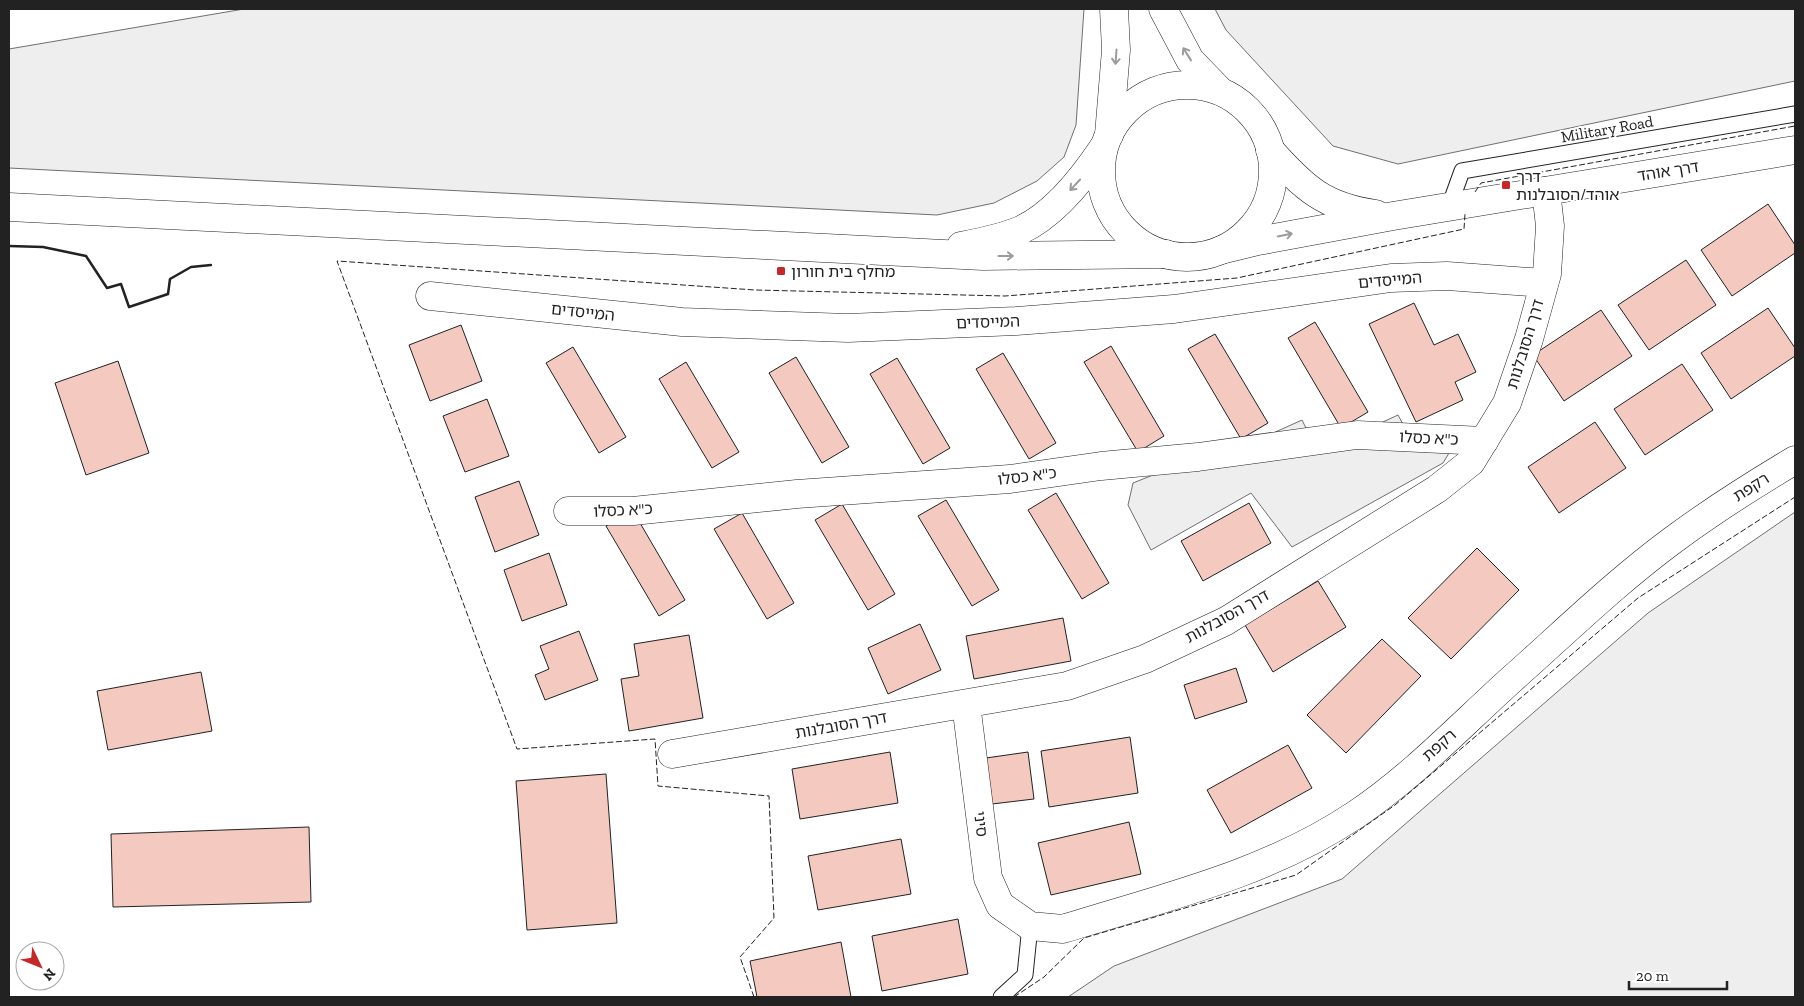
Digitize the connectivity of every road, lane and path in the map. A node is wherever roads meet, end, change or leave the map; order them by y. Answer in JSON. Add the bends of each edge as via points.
{"nodes":[{"id":1,"x":1114,"y":9,"type":"edge"},
{"id":2,"x":1163,"y":9,"type":"edge"},
{"id":3,"x":1218,"y":90,"type":"junction"},
{"id":4,"x":1795,"y":114,"type":"edge"},
{"id":5,"x":1107,"y":141,"type":"junction"},
{"id":6,"x":1270,"y":150,"type":"junction"},
{"id":7,"x":1795,"y":150,"type":"edge"},
{"id":8,"x":1546,"y":191,"type":"junction"},
{"id":9,"x":1449,"y":206,"type":"junction"},
{"id":10,"x":9,"y":207,"type":"edge"},
{"id":11,"x":1393,"y":216,"type":"junction"},
{"id":12,"x":1221,"y":250,"type":"junction"},
{"id":13,"x":922,"y":253,"type":"junction"},
{"id":14,"x":1166,"y":254,"type":"junction"},
{"id":15,"x":1544,"y":283,"type":"junction"},
{"id":16,"x":430,"y":296,"type":"dead end"},
{"id":17,"x":1484,"y":441,"type":"junction"},
{"id":18,"x":1795,"y":460,"type":"edge"},
{"id":19,"x":568,"y":511,"type":"dead end"},
{"id":20,"x":966,"y":704,"type":"junction"},
{"id":21,"x":672,"y":754,"type":"dead end"},
{"id":22,"x":1030,"y":926,"type":"junction"},
{"id":23,"x":1001,"y":997,"type":"edge"}],
"edges":[{"from":1,"to":5,"type":"main road","one_way":true,"via":[[1116,50]]},
{"from":3,"to":2,"type":"main road","one_way":true,"via":[[1190,60]]},
{"from":3,"to":5,"type":"main road","via":[[1186,85],[1160,89],[1144,96],[1126,110]]},
{"from":3,"to":6,"type":"main road","via":[[1250,113]]},
{"from":4,"to":9,"type":"lane","name":"Military Road","via":[[1462,171]]},
{"from":5,"to":13,"type":"main road","one_way":true,"via":[[1086,173],[1070,190],[1046,213],[1022,229],[991,240]]},
{"from":5,"to":14,"type":"main road","via":[[1101,170],[1104,193],[1116,220],[1138,241]]},
{"from":6,"to":11,"type":"main road","via":[[1307,189],[1330,202],[1354,211]]},
{"from":6,"to":12,"type":"main road","via":[[1272,182],[1264,209],[1246,234]]},
{"from":7,"to":8,"type":"main road","name":"דרך אוהד"},
{"from":8,"to":9,"type":"main road","name":"דרך אוהד"},
{"from":8,"to":15,"type":"main road","name":"דרך הסובלנות","via":[[1550,226]]},
{"from":9,"to":11,"type":"main road","name":"דרך אוהד"},
{"from":10,"to":13,"type":"main road"},
{"from":12,"to":11,"type":"main road","name":"דרך אוהד","one_way":true},
{"from":12,"to":14,"type":"main road","via":[[1180,257]]},
{"from":13,"to":14,"type":"main road","one_way":true,"via":[[1047,257]]},
{"from":15,"to":16,"type":"main road","name":"המייסדים","via":[[1447,276],[1391,278],[1174,309],[1016,322],[848,328],[682,322]]},
{"from":15,"to":17,"type":"main road","name":"דרך הסובלנות","via":[[1507,403]]},
{"from":17,"to":19,"type":"main road","name":"כ\"א כסלו","via":[[1357,435],[1010,479],[797,494],[633,511]]},
{"from":17,"to":20,"type":"main road","name":"דרך הסובלנות","via":[[1472,462],[1438,489],[1226,621],[1145,658],[1067,686]]},
{"from":18,"to":22,"type":"main road","name":"רקפת","via":[[1730,499],[1672,540],[1407,773],[1348,819],[1312,841],[1250,870],[1062,929]]},
{"from":20,"to":21,"type":"main road","name":"דרך הסובלנות"},
{"from":20,"to":22,"type":"main road","name":"סיני","via":[[988,878],[1000,906]]},
{"from":22,"to":23,"type":"lane","via":[[1025,975]]}]}
